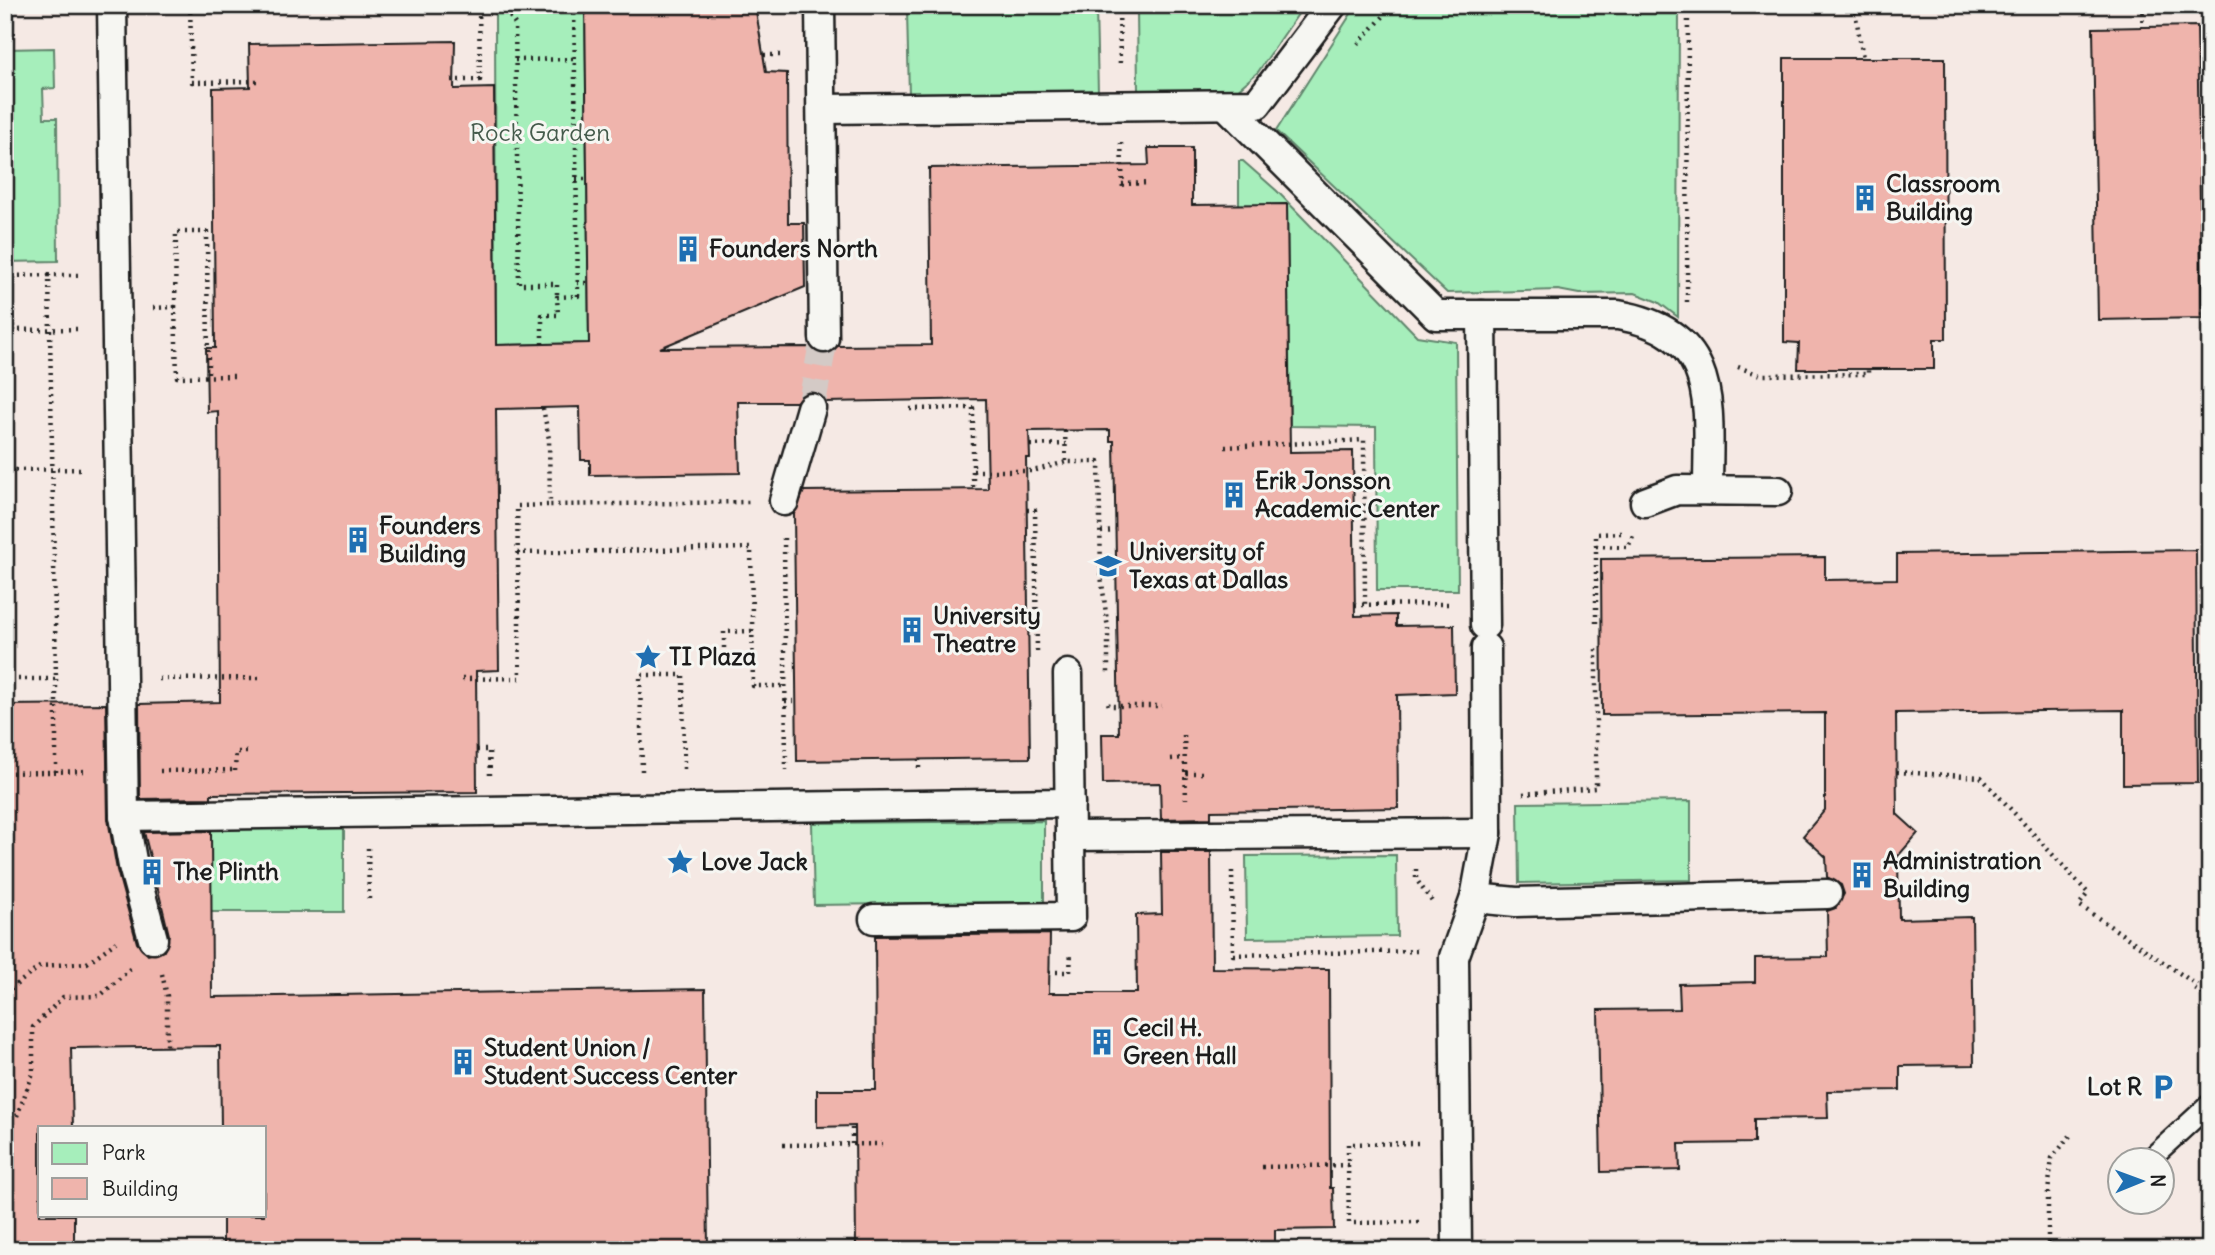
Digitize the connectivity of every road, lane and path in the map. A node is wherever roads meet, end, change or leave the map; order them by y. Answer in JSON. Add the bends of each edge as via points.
{"nodes":[{"id":1,"x":112,"y":5,"type":"edge"},
{"id":2,"x":190,"y":5,"type":"edge"},
{"id":3,"x":479,"y":5,"type":"edge"},
{"id":4,"x":502,"y":5,"type":"edge"},
{"id":5,"x":574,"y":5,"type":"edge"},
{"id":6,"x":820,"y":5,"type":"edge"},
{"id":7,"x":1332,"y":5,"type":"edge"},
{"id":8,"x":1394,"y":5,"type":"edge"},
{"id":9,"x":1688,"y":5,"type":"edge"},
{"id":10,"x":1854,"y":5,"type":"edge"},
{"id":11,"x":2143,"y":5,"type":"edge"},
{"id":12,"x":2142,"y":27,"type":"dead end"},
{"id":13,"x":1358,"y":44,"type":"dead end"},
{"id":14,"x":1863,"y":58,"type":"dead end"},
{"id":15,"x":575,"y":59,"type":"junction"},
{"id":16,"x":515,"y":60,"type":"junction"},
{"id":17,"x":451,"y":80,"type":"dead end"},
{"id":18,"x":259,"y":81,"type":"dead end"},
{"id":19,"x":1226,"y":105,"type":"junction"},
{"id":20,"x":822,"y":109,"type":"junction"},
{"id":21,"x":576,"y":179,"type":"junction"},
{"id":22,"x":587,"y":179,"type":"dead end"},
{"id":23,"x":1149,"y":183,"type":"dead end"},
{"id":24,"x":1122,"y":184,"type":"dead end"},
{"id":25,"x":49,"y":275,"type":"junction"},
{"id":26,"x":116,"y":275,"type":"junction"},
{"id":27,"x":5,"y":276,"type":"edge"},
{"id":28,"x":577,"y":283,"type":"junction"},
{"id":29,"x":588,"y":283,"type":"dead end"},
{"id":30,"x":557,"y":297,"type":"junction"},
{"id":31,"x":176,"y":307,"type":"dead end"},
{"id":32,"x":1482,"y":315,"type":"junction"},
{"id":33,"x":176,"y":327,"type":"dead end"},
{"id":34,"x":51,"y":329,"type":"junction"},
{"id":35,"x":12,"y":330,"type":"dead end"},
{"id":36,"x":824,"y":338,"type":"tunnel mouth"},
{"id":37,"x":542,"y":344,"type":"dead end"},
{"id":38,"x":1687,"y":346,"type":"junction"},
{"id":39,"x":1868,"y":369,"type":"dead end"},
{"id":40,"x":238,"y":376,"type":"dead end"},
{"id":41,"x":208,"y":377,"type":"junction"},
{"id":42,"x":543,"y":408,"type":"dead end"},
{"id":43,"x":811,"y":408,"type":"tunnel mouth"},
{"id":44,"x":910,"y":409,"type":"dead end"},
{"id":45,"x":1065,"y":431,"type":"dead end"},
{"id":46,"x":1066,"y":444,"type":"junction"},
{"id":47,"x":1030,"y":445,"type":"dead end"},
{"id":48,"x":1225,"y":447,"type":"dead end"},
{"id":49,"x":1066,"y":463,"type":"junction"},
{"id":50,"x":15,"y":470,"type":"dead end"},
{"id":51,"x":52,"y":470,"type":"junction"},
{"id":52,"x":973,"y":471,"type":"junction"},
{"id":53,"x":973,"y":489,"type":"dead end"},
{"id":54,"x":1708,"y":491,"type":"junction"},
{"id":55,"x":1778,"y":491,"type":"dead end"},
{"id":56,"x":784,"y":501,"type":"junction"},
{"id":57,"x":1645,"y":502,"type":"dead end"},
{"id":58,"x":550,"y":505,"type":"junction"},
{"id":59,"x":1027,"y":510,"type":"dead end"},
{"id":60,"x":1116,"y":531,"type":"dead end"},
{"id":61,"x":1101,"y":532,"type":"junction"},
{"id":62,"x":1634,"y":533,"type":"dead end"},
{"id":63,"x":1596,"y":546,"type":"junction"},
{"id":64,"x":1628,"y":547,"type":"dead end"},
{"id":65,"x":517,"y":553,"type":"junction"},
{"id":66,"x":1355,"y":605,"type":"dead end"},
{"id":67,"x":1365,"y":605,"type":"junction"},
{"id":68,"x":1596,"y":623,"type":"dead end"},
{"id":69,"x":1485,"y":626,"type":"junction"},
{"id":70,"x":752,"y":631,"type":"junction"},
{"id":71,"x":1596,"y":649,"type":"dead end"},
{"id":72,"x":724,"y":655,"type":"dead end"},
{"id":73,"x":1037,"y":655,"type":"dead end"},
{"id":74,"x":1108,"y":673,"type":"dead end"},
{"id":75,"x":1068,"y":674,"type":"dead end"},
{"id":76,"x":260,"y":678,"type":"dead end"},
{"id":77,"x":18,"y":679,"type":"dead end"},
{"id":78,"x":56,"y":679,"type":"junction"},
{"id":79,"x":163,"y":679,"type":"dead end"},
{"id":80,"x":462,"y":679,"type":"dead end"},
{"id":81,"x":785,"y":686,"type":"junction"},
{"id":82,"x":785,"y":701,"type":"junction"},
{"id":83,"x":796,"y":701,"type":"dead end"},
{"id":84,"x":1184,"y":735,"type":"dead end"},
{"id":85,"x":1171,"y":758,"type":"dead end"},
{"id":86,"x":1185,"y":758,"type":"junction"},
{"id":87,"x":123,"y":771,"type":"junction"},
{"id":88,"x":235,"y":771,"type":"dead end"},
{"id":89,"x":56,"y":772,"type":"junction"},
{"id":90,"x":1204,"y":772,"type":"dead end"},
{"id":91,"x":1897,"y":772,"type":"dead end"},
{"id":92,"x":5,"y":773,"type":"edge"},
{"id":93,"x":1185,"y":773,"type":"junction"},
{"id":94,"x":1488,"y":791,"type":"junction"},
{"id":95,"x":1070,"y":803,"type":"junction"},
{"id":96,"x":786,"y":806,"type":"junction"},
{"id":97,"x":643,"y":808,"type":"junction"},
{"id":98,"x":684,"y":808,"type":"junction"},
{"id":99,"x":368,"y":812,"type":"junction"},
{"id":100,"x":124,"y":816,"type":"junction"},
{"id":101,"x":1414,"y":833,"type":"junction"},
{"id":102,"x":1487,"y":833,"type":"junction"},
{"id":103,"x":1187,"y":835,"type":"junction"},
{"id":104,"x":1232,"y":835,"type":"junction"},
{"id":105,"x":1070,"y":836,"type":"junction"},
{"id":106,"x":1827,"y":894,"type":"dead end"},
{"id":107,"x":1475,"y":898,"type":"junction"},
{"id":108,"x":369,"y":900,"type":"dead end"},
{"id":109,"x":145,"y":902,"type":"junction"},
{"id":110,"x":874,"y":919,"type":"dead end"},
{"id":111,"x":1461,"y":938,"type":"junction"},
{"id":112,"x":146,"y":950,"type":"junction"},
{"id":113,"x":5,"y":993,"type":"edge"},
{"id":114,"x":2210,"y":998,"type":"edge"},
{"id":115,"x":167,"y":1047,"type":"dead end"},
{"id":116,"x":2210,"y":1104,"type":"edge"},
{"id":117,"x":17,"y":1116,"type":"dead end"},
{"id":118,"x":852,"y":1126,"type":"dead end"},
{"id":119,"x":2070,"y":1136,"type":"dead end"},
{"id":120,"x":1454,"y":1142,"type":"junction"},
{"id":121,"x":852,"y":1144,"type":"junction"},
{"id":122,"x":882,"y":1144,"type":"dead end"},
{"id":123,"x":783,"y":1145,"type":"dead end"},
{"id":124,"x":2164,"y":1146,"type":"edge"},
{"id":125,"x":1349,"y":1165,"type":"junction"},
{"id":126,"x":1262,"y":1167,"type":"dead end"},
{"id":127,"x":1456,"y":1222,"type":"junction"},
{"id":128,"x":1457,"y":1250,"type":"edge"},
{"id":129,"x":2048,"y":1250,"type":"edge"}],
"edges":[{"from":1,"to":26,"type":"street"},
{"from":2,"to":18,"type":"path","via":[[192,82]]},
{"from":3,"to":17,"type":"path","via":[[480,80]]},
{"from":4,"to":16,"type":"path","via":[[515,24]]},
{"from":5,"to":15,"type":"path"},
{"from":6,"to":20,"type":"street"},
{"from":7,"to":19,"type":"street","via":[[1257,104]]},
{"from":8,"to":13,"type":"path"},
{"from":9,"to":38,"type":"path"},
{"from":10,"to":14,"type":"path"},
{"from":11,"to":12,"type":"path"},
{"from":15,"to":16,"type":"path"},
{"from":15,"to":21,"type":"path"},
{"from":16,"to":30,"type":"path","via":[[519,284],[557,284]]},
{"from":19,"to":20,"type":"street"},
{"from":19,"to":32,"type":"street","via":[[1436,315]]},
{"from":20,"to":36,"type":"street"},
{"from":21,"to":22,"type":"path"},
{"from":21,"to":28,"type":"path"},
{"from":23,"to":24,"type":"path"},
{"from":25,"to":26,"type":"path"},
{"from":25,"to":27,"type":"path"},
{"from":25,"to":34,"type":"path"},
{"from":26,"to":87,"type":"street"},
{"from":28,"to":29,"type":"path"},
{"from":28,"to":30,"type":"path","via":[[578,296]]},
{"from":30,"to":37,"type":"path","via":[[558,315],[542,315]]},
{"from":31,"to":41,"type":"path","via":[[176,232],[207,232]]},
{"from":32,"to":38,"type":"street","via":[[1638,318],[1668,331]]},
{"from":32,"to":69,"type":"street"},
{"from":33,"to":41,"type":"path","via":[[177,377]]},
{"from":34,"to":35,"type":"path"},
{"from":34,"to":51,"type":"path"},
{"from":38,"to":39,"type":"path","via":[[1760,375],[1867,374]]},
{"from":38,"to":54,"type":"street","via":[[1703,376],[1707,398]]},
{"from":40,"to":41,"type":"path"},
{"from":42,"to":58,"type":"path"},
{"from":43,"to":56,"type":"street"},
{"from":44,"to":52,"type":"path","via":[[973,408]]},
{"from":45,"to":46,"type":"path"},
{"from":46,"to":47,"type":"path"},
{"from":46,"to":49,"type":"path"},
{"from":48,"to":67,"type":"path","via":[[1364,440]]},
{"from":49,"to":52,"type":"path","via":[[1033,471]]},
{"from":49,"to":61,"type":"path","via":[[1099,462]]},
{"from":50,"to":51,"type":"path"},
{"from":51,"to":78,"type":"path"},
{"from":52,"to":53,"type":"path"},
{"from":54,"to":55,"type":"street"},
{"from":54,"to":57,"type":"street","via":[[1677,490]]},
{"from":56,"to":58,"type":"path"},
{"from":56,"to":81,"type":"path"},
{"from":58,"to":65,"type":"path","via":[[517,506]]},
{"from":59,"to":73,"type":"path","via":[[1035,510]]},
{"from":60,"to":61,"type":"path"},
{"from":61,"to":74,"type":"path"},
{"from":62,"to":63,"type":"path","via":[[1596,534]]},
{"from":63,"to":64,"type":"path"},
{"from":63,"to":68,"type":"path"},
{"from":65,"to":70,"type":"path","via":[[751,548]]},
{"from":65,"to":80,"type":"path","via":[[520,678]]},
{"from":66,"to":67,"type":"path"},
{"from":67,"to":69,"type":"path"},
{"from":69,"to":94,"type":"street"},
{"from":70,"to":72,"type":"path","via":[[724,632]]},
{"from":70,"to":81,"type":"path","via":[[753,686]]},
{"from":71,"to":94,"type":"path","via":[[1596,788],[1527,794]]},
{"from":75,"to":95,"type":"street"},
{"from":76,"to":79,"type":"path"},
{"from":77,"to":78,"type":"path"},
{"from":78,"to":89,"type":"path"},
{"from":81,"to":82,"type":"path"},
{"from":82,"to":83,"type":"path"},
{"from":82,"to":96,"type":"path"},
{"from":84,"to":86,"type":"path"},
{"from":85,"to":86,"type":"path"},
{"from":86,"to":93,"type":"path"},
{"from":87,"to":88,"type":"path"},
{"from":87,"to":89,"type":"path"},
{"from":87,"to":100,"type":"street"},
{"from":89,"to":92,"type":"path"},
{"from":90,"to":93,"type":"path"},
{"from":91,"to":114,"type":"path","via":[[1981,777],[2088,893],[2079,905]]},
{"from":93,"to":103,"type":"path"},
{"from":94,"to":102,"type":"street"},
{"from":95,"to":96,"type":"street"},
{"from":95,"to":105,"type":"street"},
{"from":96,"to":98,"type":"street"},
{"from":97,"to":98,"type":"street"},
{"from":97,"to":98,"type":"path","via":[[640,675],[683,675]]},
{"from":97,"to":99,"type":"street"},
{"from":99,"to":100,"type":"street"},
{"from":99,"to":108,"type":"path"},
{"from":100,"to":109,"type":"street"},
{"from":101,"to":102,"type":"street"},
{"from":101,"to":104,"type":"street"},
{"from":101,"to":111,"type":"path","via":[[1416,880]]},
{"from":102,"to":107,"type":"street"},
{"from":103,"to":104,"type":"street"},
{"from":103,"to":105,"type":"street"},
{"from":104,"to":111,"type":"path","via":[[1233,955]]},
{"from":105,"to":110,"type":"street","via":[[1071,916]]},
{"from":106,"to":107,"type":"street","via":[[1517,902]]},
{"from":107,"to":111,"type":"street"},
{"from":109,"to":112,"type":"street"},
{"from":109,"to":113,"type":"path","via":[[115,944],[87,963],[41,966]]},
{"from":111,"to":120,"type":"street","via":[[1454,957]]},
{"from":112,"to":115,"type":"path","via":[[167,996]]},
{"from":112,"to":117,"type":"path","via":[[100,996],[63,997],[33,1027],[33,1073]]},
{"from":116,"to":124,"type":"lane"},
{"from":118,"to":121,"type":"path"},
{"from":119,"to":129,"type":"path","via":[[2052,1158]]},
{"from":120,"to":125,"type":"path","via":[[1348,1144]]},
{"from":120,"to":127,"type":"street"},
{"from":121,"to":122,"type":"path"},
{"from":121,"to":123,"type":"path"},
{"from":125,"to":126,"type":"path"},
{"from":125,"to":127,"type":"path","via":[[1349,1223]]},
{"from":127,"to":128,"type":"street"}]}
